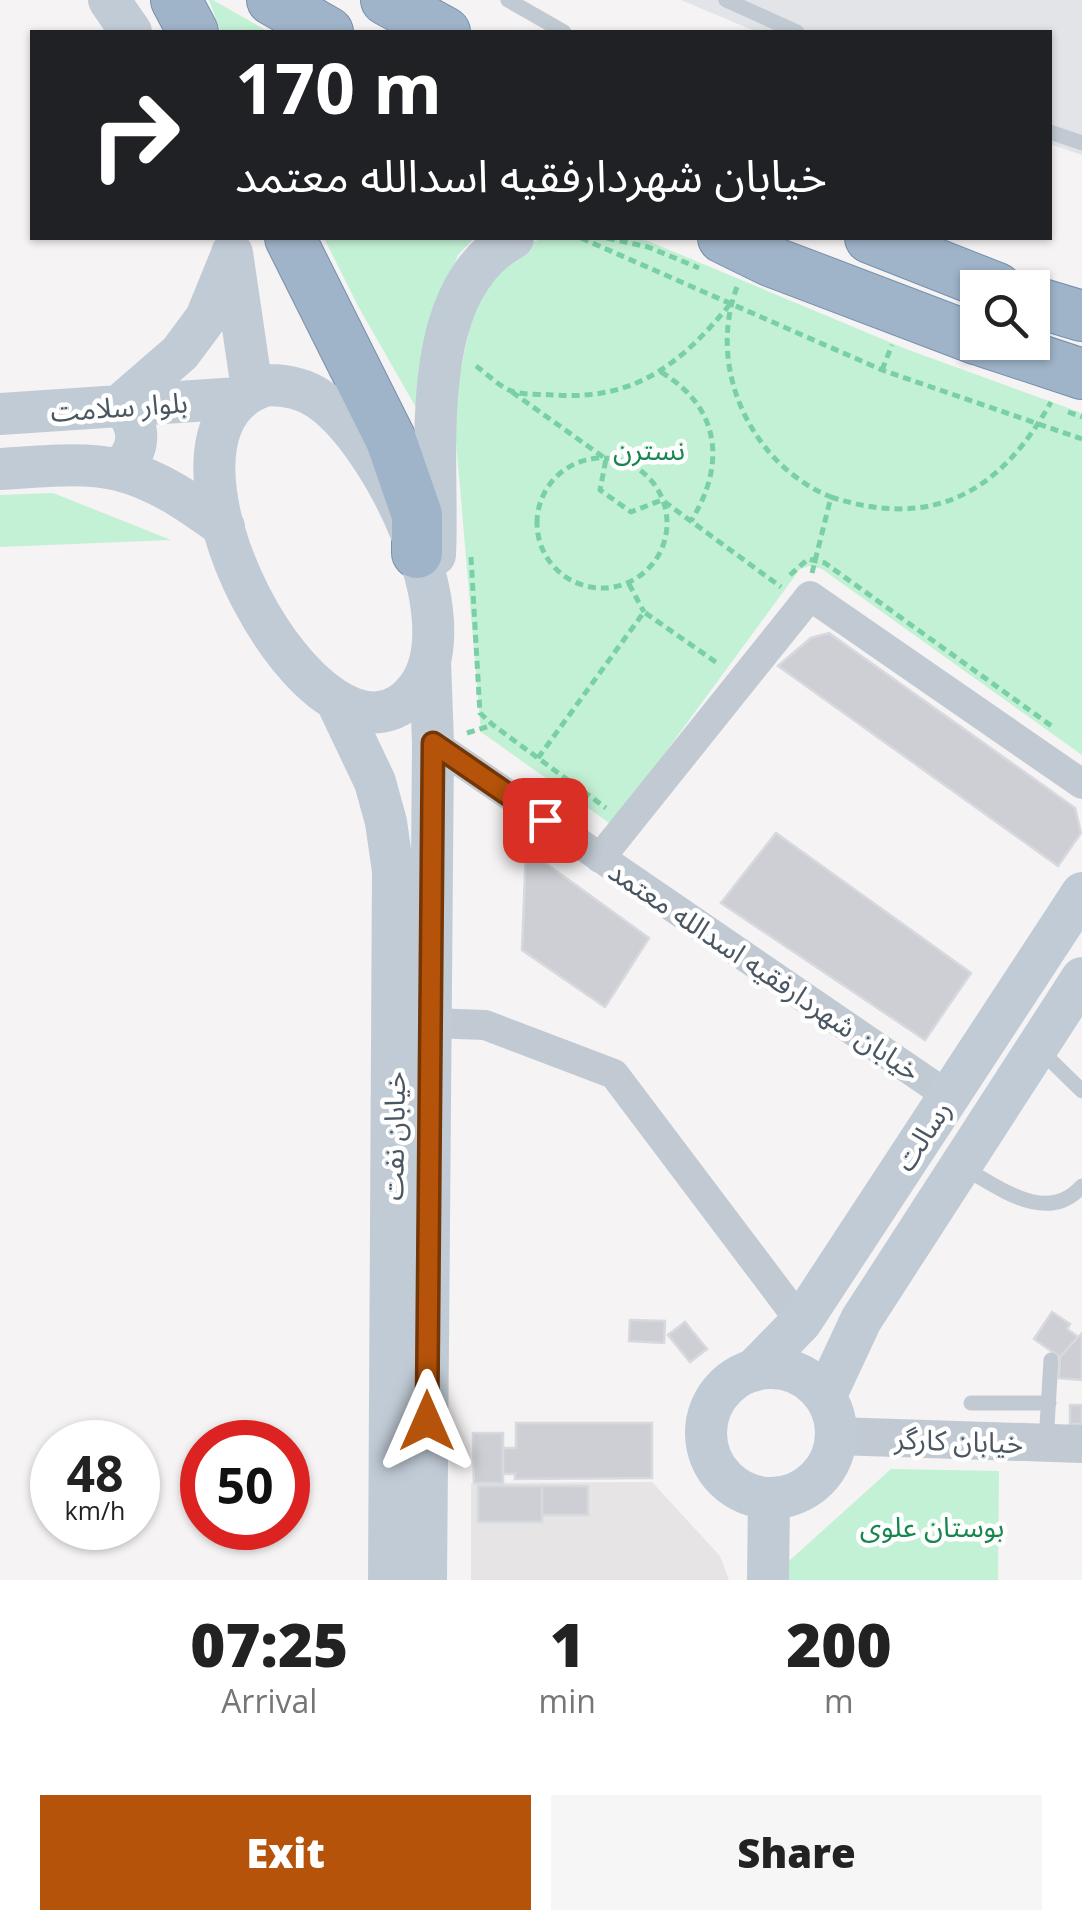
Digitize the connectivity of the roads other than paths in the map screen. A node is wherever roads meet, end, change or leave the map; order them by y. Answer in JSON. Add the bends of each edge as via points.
{"nodes":[{"id":1,"x":110,"y":0,"type":"edge"},
{"id":2,"x":176,"y":0,"type":"edge"},
{"id":3,"x":272,"y":0,"type":"edge"},
{"id":4,"x":386,"y":0,"type":"edge"},
{"id":5,"x":508,"y":0,"type":"edge"},
{"id":6,"x":726,"y":0,"type":"edge"},
{"id":7,"x":129,"y":30,"type":"edge"},
{"id":8,"x":191,"y":30,"type":"edge"},
{"id":9,"x":324,"y":30,"type":"edge"},
{"id":10,"x":441,"y":30,"type":"edge"},
{"id":11,"x":560,"y":30,"type":"edge"},
{"id":12,"x":792,"y":30,"type":"edge"},
{"id":13,"x":1052,"y":133,"type":"edge"},
{"id":14,"x":1082,"y":143,"type":"edge"},
{"id":15,"x":291,"y":240,"type":"edge"},
{"id":16,"x":512,"y":240,"type":"edge"},
{"id":17,"x":890,"y":242,"type":"edge"},
{"id":18,"x":230,"y":246,"type":"edge"},
{"id":19,"x":739,"y":246,"type":"edge"},
{"id":20,"x":960,"y":272,"type":"edge"},
{"id":21,"x":1050,"y":306,"type":"edge"},
{"id":22,"x":1082,"y":316,"type":"edge"},
{"id":23,"x":960,"y":333,"type":"edge"},
{"id":24,"x":245,"y":394,"type":"junction"},
{"id":25,"x":120,"y":405,"type":"junction"},
{"id":26,"x":0,"y":414,"type":"edge"},
{"id":27,"x":0,"y":469,"type":"edge"},
{"id":28,"x":118,"y":470,"type":"junction"},
{"id":29,"x":224,"y":526,"type":"junction"},
{"id":30,"x":417,"y":553,"type":"junction"},
{"id":31,"x":432,"y":610,"type":"junction"},
{"id":32,"x":430,"y":661,"type":"junction"},
{"id":33,"x":337,"y":702,"type":"junction"},
{"id":34,"x":433,"y":743,"type":"junction"},
{"id":35,"x":1082,"y":784,"type":"edge"},
{"id":36,"x":600,"y":858,"type":"junction"},
{"id":37,"x":1082,"y":893,"type":"edge"},
{"id":38,"x":1082,"y":978,"type":"edge"},
{"id":39,"x":412,"y":1024,"type":"junction"},
{"id":40,"x":1036,"y":1046,"type":"junction"},
{"id":41,"x":1082,"y":1090,"type":"edge"},
{"id":42,"x":947,"y":1095,"type":"junction"},
{"id":43,"x":960,"y":1166,"type":"junction"},
{"id":44,"x":1082,"y":1186,"type":"edge"},
{"id":45,"x":802,"y":1322,"type":"junction"},
{"id":46,"x":1051,"y":1360,"type":"dead end"},
{"id":47,"x":753,"y":1371,"type":"junction"},
{"id":48,"x":1048,"y":1402,"type":"junction"},
{"id":49,"x":971,"y":1403,"type":"dead end"},
{"id":50,"x":830,"y":1417,"type":"junction"},
{"id":51,"x":1064,"y":1443,"type":"edge"},
{"id":52,"x":769,"y":1499,"type":"junction"},
{"id":53,"x":389,"y":1580,"type":"edge"},
{"id":54,"x":426,"y":1580,"type":"edge"},
{"id":55,"x":768,"y":1580,"type":"edge"}],
"edges":[{"from":1,"to":7,"type":"main road"},
{"from":2,"to":8,"type":"highway"},
{"from":3,"to":9,"type":"highway"},
{"from":4,"to":10,"type":"highway"},
{"from":5,"to":11,"type":"lane"},
{"from":6,"to":12,"type":"lane"},
{"from":13,"to":14,"type":"lane"},
{"from":15,"to":30,"type":"highway","via":[[390,440],[417,515]]},
{"from":16,"to":31,"type":"main road","name":"خیابان نفت","via":[[474,274],[442,348]]},
{"from":17,"to":20,"type":"highway"},
{"from":18,"to":24,"type":"main road"},
{"from":18,"to":25,"type":"main road","via":[[206,318],[180,354]]},
{"from":19,"to":23,"type":"highway"},
{"from":21,"to":22,"type":"highway"},
{"from":24,"to":25,"type":"main road","name":"بلوار سلامت"},
{"from":24,"to":29,"type":"main road","via":[[221,423],[215,448]]},
{"from":24,"to":30,"type":"main road","name":"بلوار سلامت","via":[[268,385],[298,388],[340,416],[382,472]]},
{"from":25,"to":26,"type":"main road","name":"بلوار سلامت"},
{"from":25,"to":28,"type":"main road","via":[[134,420],[137,440]]},
{"from":27,"to":28,"type":"main road","name":"بلوار سلامت"},
{"from":28,"to":29,"type":"main road","name":"بلوار سلامت","via":[[185,499]]},
{"from":29,"to":33,"type":"main road","via":[[274,636],[308,679]]},
{"from":30,"to":31,"type":"main road","name":"بلوار سلامت"},
{"from":31,"to":32,"type":"main road","name":"خیابان نفت"},
{"from":32,"to":33,"type":"main road","via":[[420,686],[395,707],[363,712]]},
{"from":32,"to":34,"type":"main road","name":"خیابان نفت"},
{"from":33,"to":39,"type":"main road","name":"خیابان نفت","via":[[386,822]]},
{"from":34,"to":36,"type":"street","name":"خیابان شهردارفقیه اسدالله معتمد"},
{"from":34,"to":39,"type":"main road","name":"خیابان نفت"},
{"from":35,"to":36,"type":"street","via":[[796,591]]},
{"from":36,"to":42,"type":"street","name":"خیابان شهردارفقیه اسدالله معتمد"},
{"from":37,"to":42,"type":"main road","name":"رسالت"},
{"from":38,"to":40,"type":"main road","name":"رسالت"},
{"from":39,"to":45,"type":"street","via":[[485,1025],[614,1074]]},
{"from":39,"to":53,"type":"main road","name":"خیابان نفت"},
{"from":39,"to":54,"type":"main road","name":"خیابان نفت"},
{"from":40,"to":41,"type":"lane"},
{"from":40,"to":43,"type":"main road","name":"رسالت"},
{"from":42,"to":45,"type":"main road","name":"رسالت"},
{"from":43,"to":44,"type":"lane","via":[[1032,1204],[1056,1202]]},
{"from":43,"to":50,"type":"main road","name":"رسالت","via":[[862,1320]]},
{"from":45,"to":47,"type":"main road","name":"رسالت"},
{"from":46,"to":48,"type":"lane"},
{"from":47,"to":50,"type":"main road","via":[[774,1368],[811,1382]]},
{"from":47,"to":52,"type":"main road","via":[[720,1393],[707,1441],[717,1470],[731,1485]]},
{"from":48,"to":49,"type":"lane"},
{"from":48,"to":51,"type":"lane"},
{"from":50,"to":51,"type":"street","name":"خیابان کارگر"},
{"from":50,"to":52,"type":"main road","via":[[832,1456],[822,1474],[807,1488]]},
{"from":52,"to":55,"type":"main road"}]}
